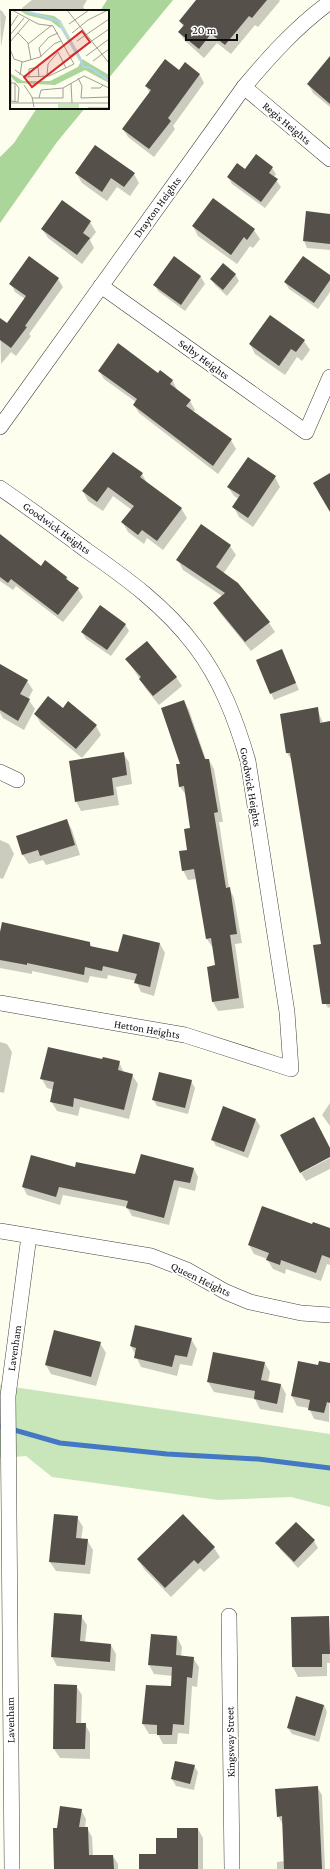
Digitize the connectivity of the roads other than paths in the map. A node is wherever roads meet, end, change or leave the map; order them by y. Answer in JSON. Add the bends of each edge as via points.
{"nodes":[{"id":1,"x":330,"y":2,"type":"edge"},
{"id":2,"x":244,"y":87,"type":"junction"},
{"id":3,"x":330,"y":159,"type":"edge"},
{"id":4,"x":101,"y":286,"type":"junction"},
{"id":5,"x":330,"y":377,"type":"edge"},
{"id":6,"x":0,"y":427,"type":"edge"},
{"id":7,"x":0,"y":488,"type":"edge"},
{"id":8,"x":0,"y":772,"type":"edge"},
{"id":9,"x":16,"y":780,"type":"dead end"},
{"id":10,"x":0,"y":1003,"type":"edge"},
{"id":11,"x":291,"y":1069,"type":"joint"},
{"id":12,"x":0,"y":1231,"type":"edge"},
{"id":13,"x":29,"y":1236,"type":"junction"},
{"id":14,"x":330,"y":1315,"type":"edge"},
{"id":15,"x":229,"y":1616,"type":"dead end"},
{"id":16,"x":12,"y":1869,"type":"edge"},
{"id":17,"x":232,"y":1869,"type":"edge"}],
"edges":[{"from":1,"to":2,"type":"street","name":"Drayton Heights","via":[[278,46]]},
{"from":2,"to":3,"type":"street","name":"Regis Heights"},
{"from":2,"to":4,"type":"street","name":"Drayton Heights"},
{"from":4,"to":5,"type":"street","name":"Selby Heights","via":[[306,432]]},
{"from":4,"to":6,"type":"street","name":"Drayton Heights"},
{"from":7,"to":11,"type":"street","name":"Goodwick Heights","via":[[127,578],[152,599],[196,646],[228,702],[248,761],[286,1012]]},
{"from":8,"to":9,"type":"street"},
{"from":10,"to":11,"type":"street","name":"Hetton Heights","via":[[185,1035]]},
{"from":12,"to":13,"type":"street","name":"Queen Heights"},
{"from":13,"to":14,"type":"street","name":"Queen Heights","via":[[151,1256],[188,1270],[226,1292],[250,1302],[294,1312]]},
{"from":13,"to":16,"type":"street","name":"Lavenham","via":[[8,1396]]},
{"from":15,"to":17,"type":"street","name":"Kingsway Street"}]}
